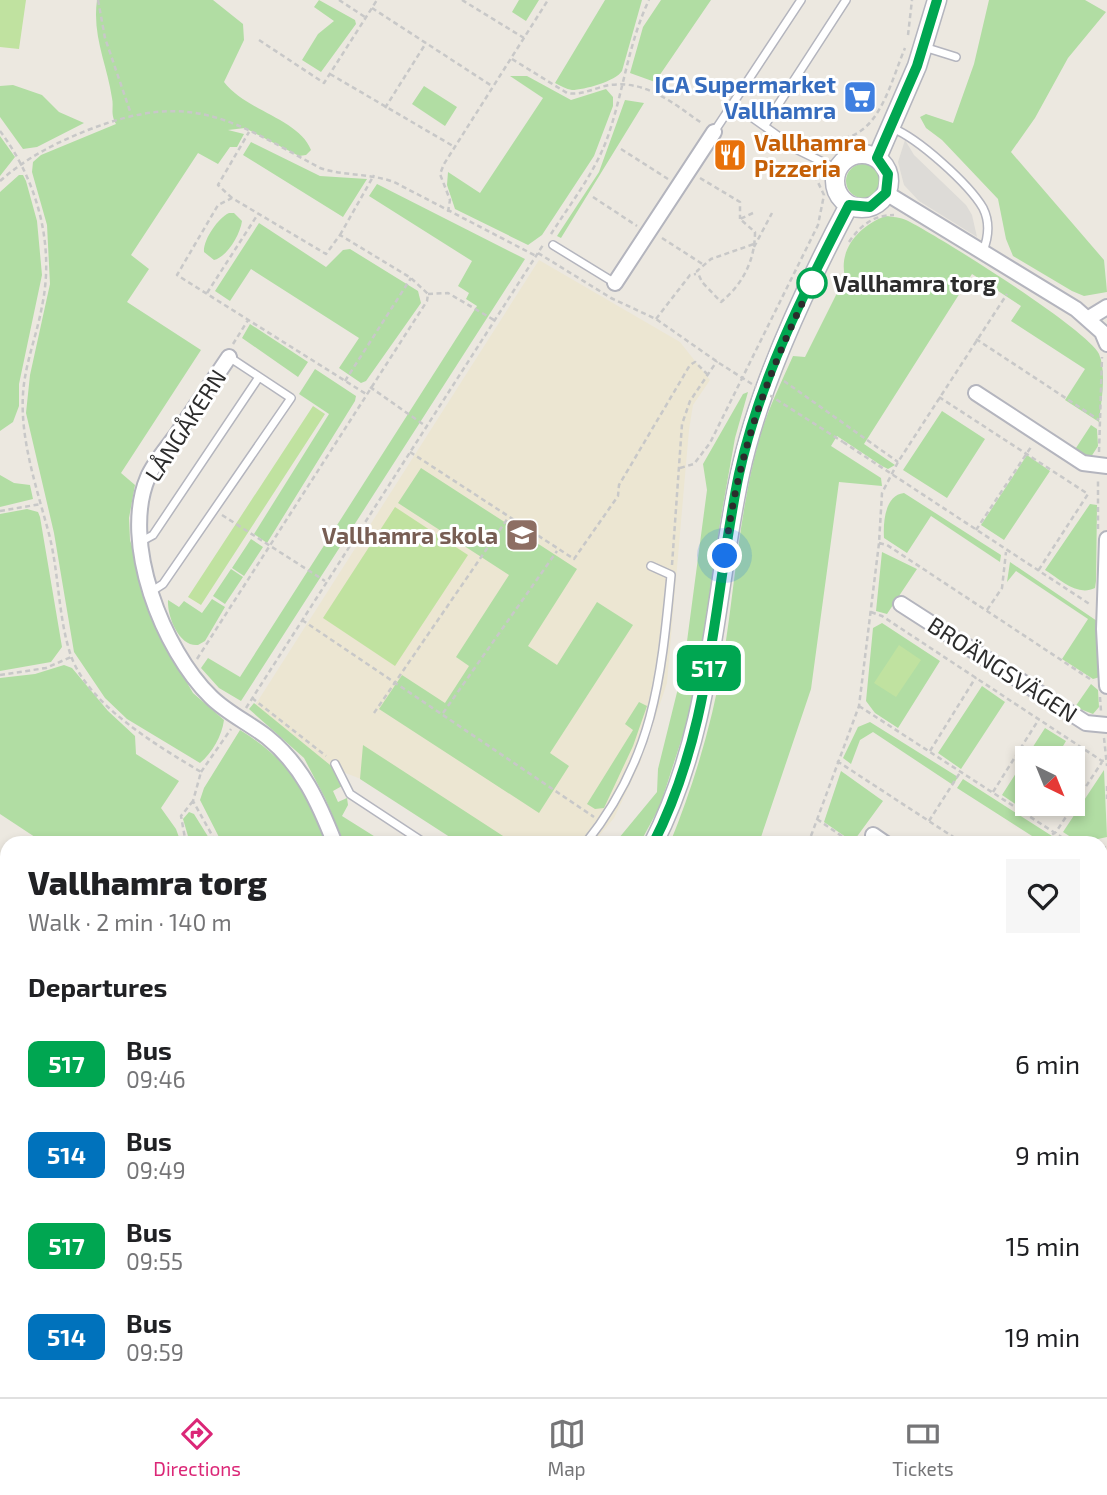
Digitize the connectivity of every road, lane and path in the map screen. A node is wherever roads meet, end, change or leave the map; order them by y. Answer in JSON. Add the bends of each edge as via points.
{"nodes":[{"id":1,"x":98,"y":0,"type":"edge"},
{"id":2,"x":338,"y":0,"type":"edge"},
{"id":3,"x":377,"y":0,"type":"edge"},
{"id":4,"x":462,"y":0,"type":"edge"},
{"id":5,"x":548,"y":0,"type":"edge"},
{"id":6,"x":649,"y":0,"type":"edge"},
{"id":7,"x":801,"y":0,"type":"edge"},
{"id":8,"x":846,"y":0,"type":"edge"},
{"id":9,"x":912,"y":0,"type":"edge"},
{"id":10,"x":937,"y":0,"type":"edge"},
{"id":11,"x":372,"y":8,"type":"junction"},
{"id":12,"x":366,"y":18,"type":"junction"},
{"id":13,"x":908,"y":37,"type":"dead end"},
{"id":14,"x":524,"y":38,"type":"junction"},
{"id":15,"x":258,"y":40,"type":"dead end"},
{"id":16,"x":426,"y":43,"type":"junction"},
{"id":17,"x":915,"y":46,"type":"junction"},
{"id":18,"x":956,"y":57,"type":"dead end"},
{"id":19,"x":512,"y":60,"type":"junction"},
{"id":20,"x":330,"y":74,"type":"junction"},
{"id":21,"x":622,"y":84,"type":"junction"},
{"id":22,"x":492,"y":86,"type":"junction"},
{"id":23,"x":733,"y":104,"type":"junction"},
{"id":24,"x":385,"y":108,"type":"junction"},
{"id":25,"x":131,"y":114,"type":"junction"},
{"id":26,"x":765,"y":125,"type":"junction"},
{"id":27,"x":892,"y":128,"type":"junction"},
{"id":28,"x":0,"y":131,"type":"edge"},
{"id":29,"x":249,"y":132,"type":"junction"},
{"id":30,"x":714,"y":132,"type":"junction"},
{"id":31,"x":453,"y":146,"type":"junction"},
{"id":32,"x":621,"y":149,"type":"dead end"},
{"id":33,"x":877,"y":158,"type":"junction"},
{"id":34,"x":22,"y":163,"type":"junction"},
{"id":35,"x":830,"y":165,"type":"junction"},
{"id":36,"x":374,"y":175,"type":"junction"},
{"id":37,"x":0,"y":181,"type":"edge"},
{"id":38,"x":706,"y":181,"type":"dead end"},
{"id":39,"x":679,"y":186,"type":"junction"},
{"id":40,"x":886,"y":193,"type":"junction"},
{"id":41,"x":593,"y":197,"type":"dead end"},
{"id":42,"x":232,"y":198,"type":"junction"},
{"id":43,"x":849,"y":205,"type":"junction"},
{"id":44,"x":448,"y":212,"type":"junction"},
{"id":45,"x":753,"y":213,"type":"dead end"},
{"id":46,"x":772,"y":213,"type":"dead end"},
{"id":47,"x":258,"y":214,"type":"junction"},
{"id":48,"x":740,"y":219,"type":"junction"},
{"id":49,"x":649,"y":233,"type":"junction"},
{"id":50,"x":340,"y":235,"type":"junction"},
{"id":51,"x":666,"y":241,"type":"dead end"},
{"id":52,"x":553,"y":245,"type":"dead end"},
{"id":53,"x":754,"y":246,"type":"junction"},
{"id":54,"x":983,"y":251,"type":"junction"},
{"id":55,"x":537,"y":254,"type":"junction"},
{"id":56,"x":704,"y":265,"type":"junction"},
{"id":57,"x":696,"y":274,"type":"junction"},
{"id":58,"x":411,"y":278,"type":"junction"},
{"id":59,"x":615,"y":283,"type":"joint"},
{"id":60,"x":428,"y":294,"type":"junction"},
{"id":61,"x":1007,"y":294,"type":"dead end"},
{"id":62,"x":207,"y":295,"type":"junction"},
{"id":63,"x":1107,"y":307,"type":"edge"},
{"id":64,"x":1090,"y":318,"type":"junction"},
{"id":65,"x":248,"y":320,"type":"junction"},
{"id":66,"x":495,"y":320,"type":"junction"},
{"id":67,"x":656,"y":320,"type":"junction"},
{"id":68,"x":976,"y":339,"type":"junction"},
{"id":69,"x":1107,"y":344,"type":"edge"},
{"id":70,"x":229,"y":357,"type":"junction"},
{"id":71,"x":718,"y":362,"type":"junction"},
{"id":72,"x":707,"y":374,"type":"junction"},
{"id":73,"x":259,"y":377,"type":"junction"},
{"id":74,"x":345,"y":381,"type":"junction"},
{"id":75,"x":370,"y":387,"type":"junction"},
{"id":76,"x":976,"y":393,"type":"dead end"},
{"id":77,"x":366,"y":394,"type":"junction"},
{"id":78,"x":939,"y":397,"type":"junction"},
{"id":79,"x":1099,"y":420,"type":"dead end"},
{"id":80,"x":427,"y":427,"type":"junction"},
{"id":81,"x":1038,"y":435,"type":"junction"},
{"id":82,"x":410,"y":452,"type":"junction"},
{"id":83,"x":1026,"y":453,"type":"junction"},
{"id":84,"x":1107,"y":466,"type":"edge"},
{"id":85,"x":680,"y":468,"type":"junction"},
{"id":86,"x":892,"y":473,"type":"junction"},
{"id":87,"x":41,"y":504,"type":"junction"},
{"id":88,"x":0,"y":511,"type":"edge"},
{"id":89,"x":216,"y":511,"type":"junction"},
{"id":90,"x":509,"y":518,"type":"junction"},
{"id":91,"x":976,"y":530,"type":"junction"},
{"id":92,"x":1107,"y":539,"type":"edge"},
{"id":93,"x":140,"y":542,"type":"junction"},
{"id":94,"x":879,"y":543,"type":"junction"},
{"id":95,"x":270,"y":547,"type":"junction"},
{"id":96,"x":1006,"y":550,"type":"junction"},
{"id":97,"x":557,"y":551,"type":"junction"},
{"id":98,"x":651,"y":566,"type":"dead end"},
{"id":99,"x":1038,"y":571,"type":"junction"},
{"id":100,"x":671,"y":575,"type":"junction"},
{"id":101,"x":326,"y":581,"type":"junction"},
{"id":102,"x":152,"y":591,"type":"junction"},
{"id":103,"x":901,"y":604,"type":"dead end"},
{"id":104,"x":1105,"y":604,"type":"junction"},
{"id":105,"x":987,"y":610,"type":"junction"},
{"id":106,"x":871,"y":612,"type":"junction"},
{"id":107,"x":302,"y":620,"type":"junction"},
{"id":108,"x":71,"y":657,"type":"junction"},
{"id":109,"x":186,"y":667,"type":"junction"},
{"id":110,"x":0,"y":675,"type":"edge"},
{"id":111,"x":976,"y":677,"type":"junction"},
{"id":112,"x":395,"y":683,"type":"junction"},
{"id":113,"x":1103,"y":685,"type":"edge"},
{"id":114,"x":252,"y":698,"type":"junction"},
{"id":115,"x":859,"y":706,"type":"junction"},
{"id":116,"x":246,"y":708,"type":"dead end"},
{"id":117,"x":374,"y":713,"type":"dead end"},
{"id":118,"x":443,"y":713,"type":"junction"},
{"id":119,"x":1039,"y":719,"type":"junction"},
{"id":120,"x":235,"y":723,"type":"dead end"},
{"id":121,"x":1107,"y":725,"type":"edge"},
{"id":122,"x":930,"y":751,"type":"junction"},
{"id":123,"x":837,"y":761,"type":"junction"},
{"id":124,"x":1104,"y":761,"type":"edge"},
{"id":125,"x":335,"y":764,"type":"joint"},
{"id":126,"x":961,"y":771,"type":"junction"},
{"id":127,"x":201,"y":772,"type":"junction"},
{"id":128,"x":1107,"y":786,"type":"edge"},
{"id":129,"x":993,"y":792,"type":"junction"},
{"id":130,"x":1107,"y":799,"type":"edge"},
{"id":131,"x":193,"y":801,"type":"junction"},
{"id":132,"x":817,"y":819,"type":"junction"},
{"id":133,"x":929,"y":821,"type":"junction"},
{"id":134,"x":602,"y":823,"type":"junction"},
{"id":135,"x":1056,"y":832,"type":"junction"},
{"id":136,"x":414,"y":835,"type":"edge"},
{"id":137,"x":185,"y":836,"type":"edge"},
{"id":138,"x":213,"y":836,"type":"edge"},
{"id":139,"x":331,"y":836,"type":"edge"},
{"id":140,"x":591,"y":836,"type":"edge"},
{"id":141,"x":657,"y":836,"type":"edge"},
{"id":142,"x":811,"y":836,"type":"edge"},
{"id":143,"x":841,"y":836,"type":"edge"},
{"id":144,"x":952,"y":836,"type":"edge"},
{"id":145,"x":1050,"y":836,"type":"edge"},
{"id":146,"x":1061,"y":836,"type":"edge"}],
"edges":[{"from":1,"to":25,"type":"path","via":[[105,38]]},
{"from":2,"to":12,"type":"path"},
{"from":3,"to":11,"type":"path"},
{"from":4,"to":14,"type":"path"},
{"from":5,"to":14,"type":"path"},
{"from":6,"to":21,"type":"path"},
{"from":7,"to":23,"type":"lane"},
{"from":8,"to":26,"type":"lane"},
{"from":9,"to":13,"type":"path"},
{"from":10,"to":17,"type":"street"},
{"from":11,"to":12,"type":"path"},
{"from":11,"to":16,"type":"path"},
{"from":12,"to":20,"type":"path"},
{"from":14,"to":19,"type":"path"},
{"from":15,"to":20,"type":"path","via":[[324,83]]},
{"from":16,"to":22,"type":"path"},
{"from":16,"to":24,"type":"path"},
{"from":17,"to":18,"type":"lane"},
{"from":17,"to":27,"type":"street"},
{"from":17,"to":35,"type":"path","via":[[871,124],[857,136],[835,139]]},
{"from":19,"to":21,"type":"path","via":[[567,93]]},
{"from":19,"to":22,"type":"path"},
{"from":20,"to":24,"type":"path"},
{"from":21,"to":30,"type":"path","via":[[655,92]]},
{"from":21,"to":55,"type":"path","via":[[600,159]]},
{"from":22,"to":31,"type":"path"},
{"from":23,"to":26,"type":"lane"},
{"from":23,"to":30,"type":"lane"},
{"from":24,"to":31,"type":"path"},
{"from":25,"to":29,"type":"path","via":[[192,110]]},
{"from":25,"to":34,"type":"path","via":[[71,136]]},
{"from":26,"to":35,"type":"lane"},
{"from":27,"to":33,"type":"street"},
{"from":27,"to":54,"type":"lane","via":[[924,148],[982,207],[988,222]]},
{"from":28,"to":34,"type":"path"},
{"from":29,"to":36,"type":"path","via":[[320,169]]},
{"from":29,"to":42,"type":"path","via":[[218,185]]},
{"from":30,"to":39,"type":"street"},
{"from":31,"to":44,"type":"path","via":[[440,174],[450,200]]},
{"from":32,"to":39,"type":"path"},
{"from":33,"to":35,"type":"street","via":[[857,153]]},
{"from":33,"to":40,"type":"street","via":[[888,174]]},
{"from":34,"to":37,"type":"path"},
{"from":34,"to":87,"type":"path","via":[[38,208],[46,264],[46,287],[25,371],[22,412]]},
{"from":35,"to":43,"type":"street","via":[[836,190]]},
{"from":35,"to":85,"type":"path","via":[[816,176],[824,195],[818,225],[710,443],[694,464]]},
{"from":36,"to":44,"type":"path"},
{"from":36,"to":50,"type":"path"},
{"from":38,"to":48,"type":"path","via":[[740,202]]},
{"from":39,"to":49,"type":"street"},
{"from":40,"to":43,"type":"street","via":[[870,207]]},
{"from":40,"to":54,"type":"street"},
{"from":41,"to":49,"type":"path"},
{"from":42,"to":47,"type":"path"},
{"from":42,"to":62,"type":"path","via":[[218,205],[177,275]]},
{"from":43,"to":141,"type":"street","via":[[756,408],[728,531],[720,607],[700,715],[676,793]]},
{"from":44,"to":55,"type":"path"},
{"from":45,"to":48,"type":"path"},
{"from":46,"to":53,"type":"path"},
{"from":47,"to":50,"type":"path","via":[[326,254]]},
{"from":47,"to":62,"type":"path"},
{"from":48,"to":53,"type":"path","via":[[755,232]]},
{"from":49,"to":59,"type":"street"},
{"from":50,"to":58,"type":"path"},
{"from":51,"to":56,"type":"path"},
{"from":52,"to":59,"type":"lane"},
{"from":53,"to":56,"type":"path","via":[[722,254]]},
{"from":53,"to":57,"type":"path","via":[[738,286],[721,302]]},
{"from":54,"to":64,"type":"street"},
{"from":55,"to":66,"type":"path"},
{"from":55,"to":67,"type":"path"},
{"from":56,"to":57,"type":"path"},
{"from":57,"to":67,"type":"path","via":[[683,283]]},
{"from":58,"to":60,"type":"path"},
{"from":58,"to":74,"type":"path"},
{"from":60,"to":66,"type":"path","via":[[448,293]]},
{"from":60,"to":75,"type":"path"},
{"from":61,"to":68,"type":"path"},
{"from":62,"to":65,"type":"path"},
{"from":63,"to":64,"type":"street"},
{"from":64,"to":69,"type":"street"},
{"from":65,"to":70,"type":"path"},
{"from":65,"to":74,"type":"path"},
{"from":66,"to":80,"type":"path"},
{"from":67,"to":71,"type":"path"},
{"from":68,"to":78,"type":"path"},
{"from":68,"to":79,"type":"path"},
{"from":70,"to":73,"type":"lane"},
{"from":70,"to":93,"type":"street","name":"LÅNGÅKERN","via":[[149,475],[138,514]]},
{"from":71,"to":72,"type":"path"},
{"from":71,"to":86,"type":"path","bridge":true},
{"from":72,"to":85,"type":"path","via":[[682,424]]},
{"from":72,"to":97,"type":"path","via":[[695,362],[690,365],[619,485],[618,496],[574,559]]},
{"from":73,"to":89,"type":"lane","via":[[291,398]]},
{"from":73,"to":93,"type":"lane","via":[[153,535]]},
{"from":74,"to":77,"type":"path"},
{"from":75,"to":77,"type":"path"},
{"from":75,"to":80,"type":"path"},
{"from":76,"to":81,"type":"street"},
{"from":77,"to":95,"type":"path"},
{"from":78,"to":83,"type":"path"},
{"from":78,"to":86,"type":"path"},
{"from":80,"to":82,"type":"path"},
{"from":81,"to":83,"type":"path"},
{"from":81,"to":84,"type":"street","via":[[1083,463]]},
{"from":82,"to":90,"type":"path"},
{"from":82,"to":101,"type":"path"},
{"from":83,"to":91,"type":"path"},
{"from":83,"to":99,"type":"path","via":[[1088,494]]},
{"from":85,"to":100,"type":"path"},
{"from":86,"to":91,"type":"path"},
{"from":86,"to":94,"type":"path","via":[[882,493]]},
{"from":87,"to":88,"type":"path"},
{"from":87,"to":108,"type":"path"},
{"from":89,"to":95,"type":"path"},
{"from":89,"to":102,"type":"lane","via":[[163,584]]},
{"from":90,"to":97,"type":"path"},
{"from":90,"to":112,"type":"path"},
{"from":91,"to":96,"type":"path"},
{"from":92,"to":104,"type":"street"},
{"from":93,"to":102,"type":"street","name":"LÅNGÅKERN"},
{"from":94,"to":105,"type":"path"},
{"from":94,"to":106,"type":"path"},
{"from":95,"to":101,"type":"path"},
{"from":95,"to":109,"type":"path","via":[[198,659]]},
{"from":96,"to":99,"type":"path"},
{"from":96,"to":105,"type":"path","via":[[1002,588]]},
{"from":97,"to":118,"type":"path"},
{"from":98,"to":100,"type":"lane"},
{"from":99,"to":104,"type":"path","via":[[1090,605]]},
{"from":100,"to":134,"type":"lane","via":[[651,721]]},
{"from":101,"to":107,"type":"path"},
{"from":102,"to":109,"type":"street","name":"LÅNGÅKERN"},
{"from":103,"to":121,"type":"street","name":"BROÄNGSVÄGEN","via":[[1086,723]]},
{"from":104,"to":113,"type":"street"},
{"from":105,"to":113,"type":"path"},
{"from":106,"to":111,"type":"path"},
{"from":106,"to":115,"type":"path"},
{"from":107,"to":112,"type":"path"},
{"from":107,"to":114,"type":"path"},
{"from":108,"to":110,"type":"path","via":[[46,668]]},
{"from":108,"to":127,"type":"path","via":[[101,700],[121,719]]},
{"from":109,"to":139,"type":"street","name":"LÅNGÅKERN","via":[[213,699],[267,737],[295,765]]},
{"from":111,"to":119,"type":"path"},
{"from":111,"to":122,"type":"path"},
{"from":112,"to":117,"type":"path"},
{"from":112,"to":118,"type":"path"},
{"from":114,"to":116,"type":"path"},
{"from":114,"to":125,"type":"path"},
{"from":115,"to":122,"type":"path"},
{"from":115,"to":123,"type":"path"},
{"from":118,"to":134,"type":"path"},
{"from":119,"to":124,"type":"path"},
{"from":119,"to":129,"type":"path"},
{"from":120,"to":127,"type":"path"},
{"from":122,"to":126,"type":"path"},
{"from":123,"to":132,"type":"path"},
{"from":123,"to":133,"type":"path"},
{"from":124,"to":135,"type":"path"},
{"from":125,"to":136,"type":"lane","via":[[351,794]]},
{"from":126,"to":129,"type":"path"},
{"from":126,"to":133,"type":"path"},
{"from":127,"to":131,"type":"path"},
{"from":128,"to":130,"type":"path"},
{"from":129,"to":135,"type":"path"},
{"from":131,"to":137,"type":"path","via":[[181,816]]},
{"from":131,"to":138,"type":"path"},
{"from":132,"to":142,"type":"path"},
{"from":132,"to":143,"type":"path"},
{"from":133,"to":144,"type":"path"},
{"from":134,"to":140,"type":"lane"},
{"from":135,"to":145,"type":"path"},
{"from":135,"to":146,"type":"path"}]}
